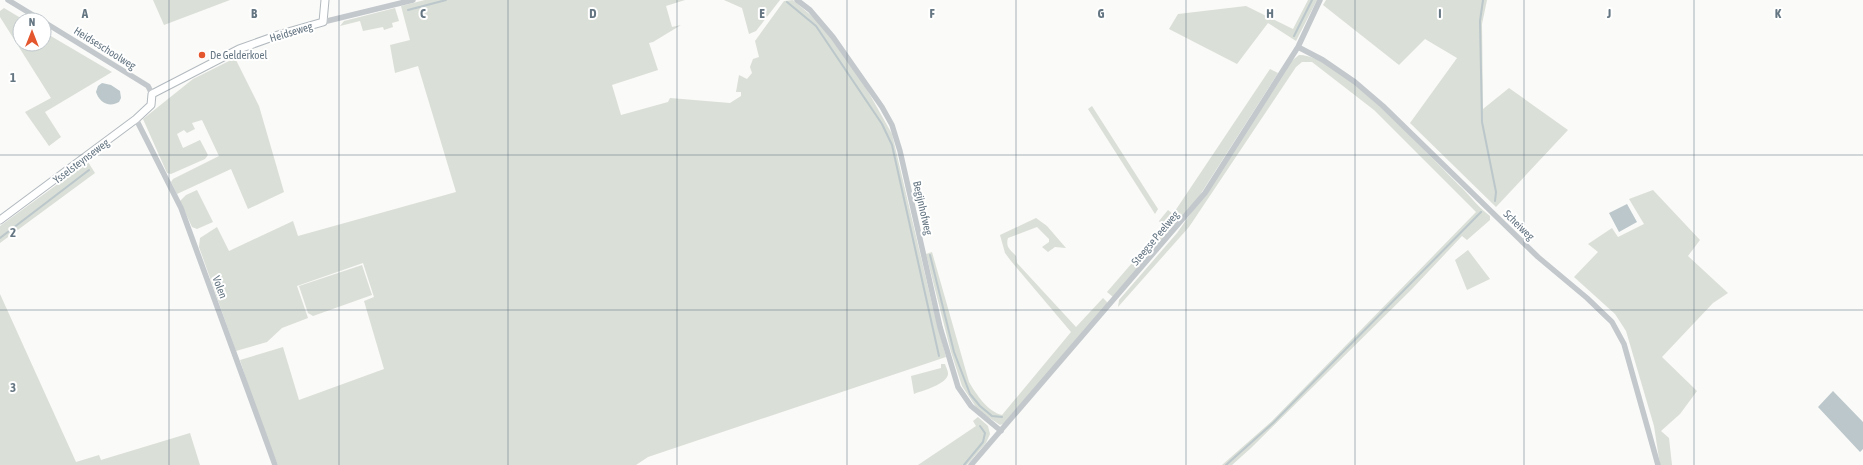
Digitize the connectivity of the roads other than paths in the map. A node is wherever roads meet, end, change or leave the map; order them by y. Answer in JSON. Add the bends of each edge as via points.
{"nodes":[{"id":1,"x":8,"y":0,"type":"edge"},
{"id":2,"x":325,"y":0,"type":"edge"},
{"id":3,"x":413,"y":0,"type":"edge"},
{"id":4,"x":797,"y":0,"type":"edge"},
{"id":5,"x":1320,"y":0,"type":"edge"},
{"id":6,"x":28,"y":12,"type":"edge"},
{"id":7,"x":323,"y":22,"type":"junction"},
{"id":8,"x":52,"y":27,"type":"edge"},
{"id":9,"x":1298,"y":47,"type":"junction"},
{"id":10,"x":152,"y":94,"type":"junction"},
{"id":11,"x":136,"y":119,"type":"junction"},
{"id":12,"x":0,"y":220,"type":"edge"},
{"id":13,"x":1001,"y":431,"type":"junction"},
{"id":14,"x":275,"y":465,"type":"edge"},
{"id":15,"x":971,"y":465,"type":"edge"},
{"id":16,"x":1658,"y":465,"type":"edge"}],
"edges":[{"from":1,"to":6,"type":"street"},
{"from":2,"to":7,"type":"street","name":"Heidseweg"},
{"from":3,"to":7,"type":"street"},
{"from":4,"to":13,"type":"street","name":"Begijnhofweg","via":[[810,10],[833,37],[892,125],[940,327],[958,387],[971,406]]},
{"from":5,"to":9,"type":"street","name":"Steegse Peelweg"},
{"from":7,"to":10,"type":"street","name":"Heidseweg","via":[[239,49]]},
{"from":8,"to":10,"type":"street","name":"Heidseschoolweg","via":[[148,86]]},
{"from":9,"to":13,"type":"street","name":"Steegse Peelweg","via":[[1206,193]]},
{"from":9,"to":16,"type":"street","name":"Scheiweg","via":[[1323,60],[1355,82],[1383,106],[1538,257],[1612,322],[1624,344]]},
{"from":10,"to":11,"type":"street","name":"Ysselsteynseweg","via":[[151,105]]},
{"from":11,"to":12,"type":"street","name":"Ysselsteynseweg"},
{"from":11,"to":14,"type":"street","name":"Volen","via":[[181,208]]},
{"from":13,"to":15,"type":"street","name":"Steegse Peelweg"}]}
